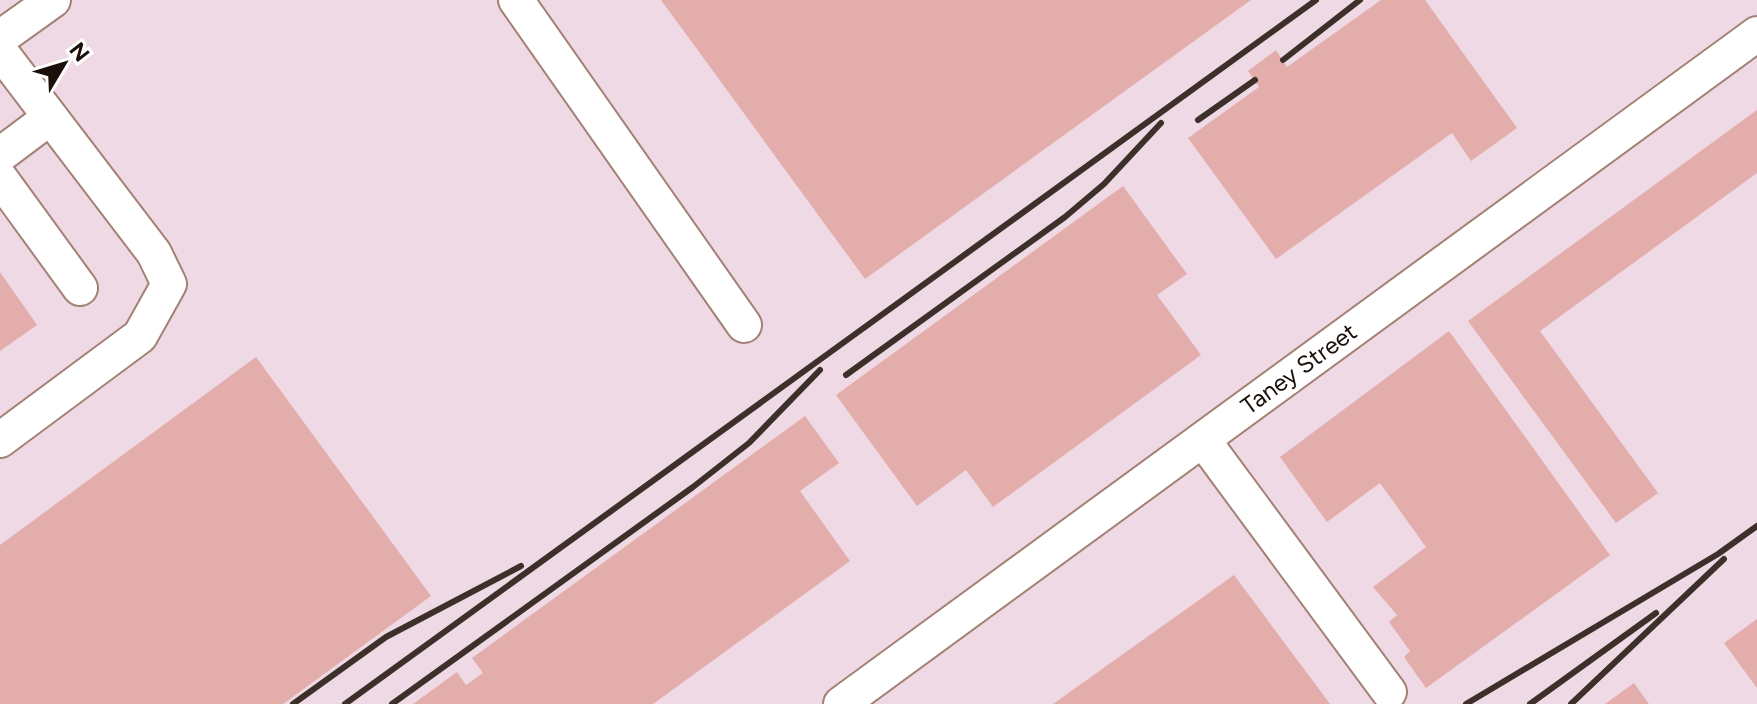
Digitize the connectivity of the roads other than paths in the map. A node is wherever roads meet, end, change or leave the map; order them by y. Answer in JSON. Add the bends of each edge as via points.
{"nodes":[{"id":1,"x":516,"y":0,"type":"edge"},
{"id":2,"x":48,"y":1,"type":"edge"},
{"id":3,"x":1757,"y":34,"type":"edge"},
{"id":4,"x":0,"y":38,"type":"edge"},
{"id":5,"x":0,"y":51,"type":"edge"},
{"id":6,"x":48,"y":119,"type":"junction"},
{"id":7,"x":0,"y":155,"type":"edge"},
{"id":8,"x":0,"y":178,"type":"edge"},
{"id":9,"x":80,"y":288,"type":"dead end"},
{"id":10,"x":744,"y":325,"type":"dead end"},
{"id":11,"x":0,"y":440,"type":"edge"},
{"id":12,"x":1203,"y":440,"type":"junction"},
{"id":13,"x":1389,"y":692,"type":"dead end"},
{"id":14,"x":841,"y":704,"type":"edge"}],
"edges":[{"from":1,"to":10,"type":"street"},
{"from":2,"to":4,"type":"street"},
{"from":3,"to":12,"type":"street","name":"Taney Street"},
{"from":5,"to":6,"type":"street"},
{"from":6,"to":7,"type":"street"},
{"from":6,"to":11,"type":"street","via":[[154,253],[169,284],[140,336]]},
{"from":8,"to":9,"type":"street"},
{"from":12,"to":13,"type":"street"},
{"from":12,"to":14,"type":"street","name":"Taney Street"}]}
